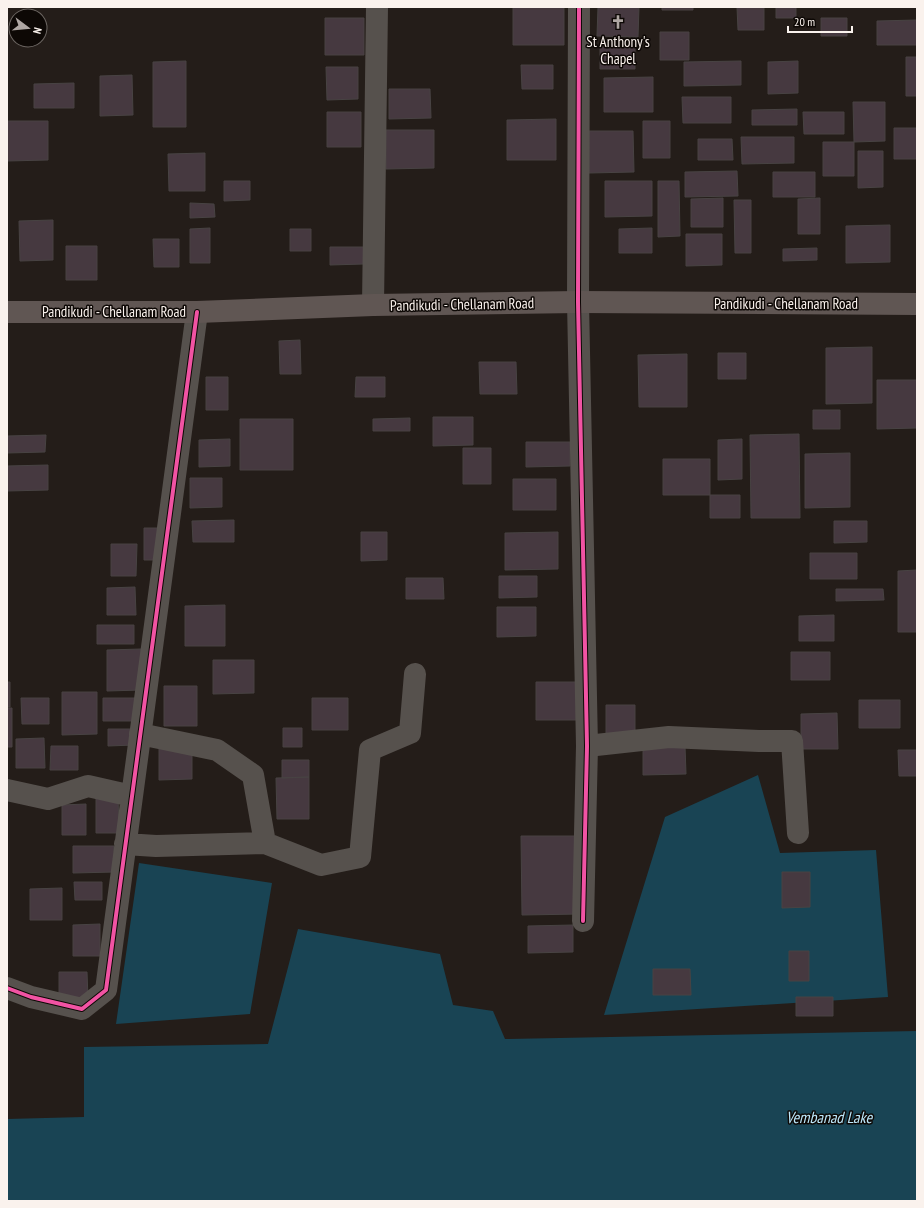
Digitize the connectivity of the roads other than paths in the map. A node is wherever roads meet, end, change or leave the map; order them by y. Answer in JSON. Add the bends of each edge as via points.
{"nodes":[{"id":1,"x":377,"y":7,"type":"edge"},
{"id":2,"x":579,"y":7,"type":"edge"},
{"id":3,"x":578,"y":302,"type":"junction"},
{"id":4,"x":917,"y":304,"type":"edge"},
{"id":5,"x":373,"y":305,"type":"junction"},
{"id":6,"x":7,"y":312,"type":"edge"},
{"id":7,"x":197,"y":312,"type":"junction"},
{"id":8,"x":415,"y":674,"type":"dead end"},
{"id":9,"x":140,"y":734,"type":"junction"},
{"id":10,"x":587,"y":746,"type":"junction"},
{"id":11,"x":7,"y":790,"type":"edge"},
{"id":12,"x":132,"y":796,"type":"junction"},
{"id":13,"x":798,"y":833,"type":"dead end"},
{"id":14,"x":265,"y":843,"type":"junction"},
{"id":15,"x":125,"y":844,"type":"junction"},
{"id":16,"x":582,"y":921,"type":"dead end"},
{"id":17,"x":7,"y":988,"type":"edge"}],
"edges":[{"from":1,"to":5,"type":"street"},
{"from":2,"to":3,"type":"street"},
{"from":3,"to":4,"type":"main road","name":"Pandikudi - Chellanam Road"},
{"from":3,"to":5,"type":"main road","name":"Pandikudi - Chellanam Road"},
{"from":3,"to":10,"type":"street"},
{"from":5,"to":7,"type":"main road","name":"Pandikudi - Chellanam Road"},
{"from":6,"to":7,"type":"main road","name":"Pandikudi - Chellanam Road"},
{"from":7,"to":9,"type":"street"},
{"from":8,"to":14,"type":"street","via":[[410,733],[370,750],[360,857],[321,865]]},
{"from":9,"to":12,"type":"street"},
{"from":9,"to":14,"type":"street","via":[[217,750],[253,775]]},
{"from":10,"to":13,"type":"street","via":[[669,737],[792,741]]},
{"from":10,"to":16,"type":"street"},
{"from":11,"to":12,"type":"street","via":[[48,799],[88,786]]},
{"from":12,"to":15,"type":"street"},
{"from":14,"to":15,"type":"street","via":[[156,846]]},
{"from":15,"to":17,"type":"street","via":[[106,990],[82,1009],[31,997]]}]}
